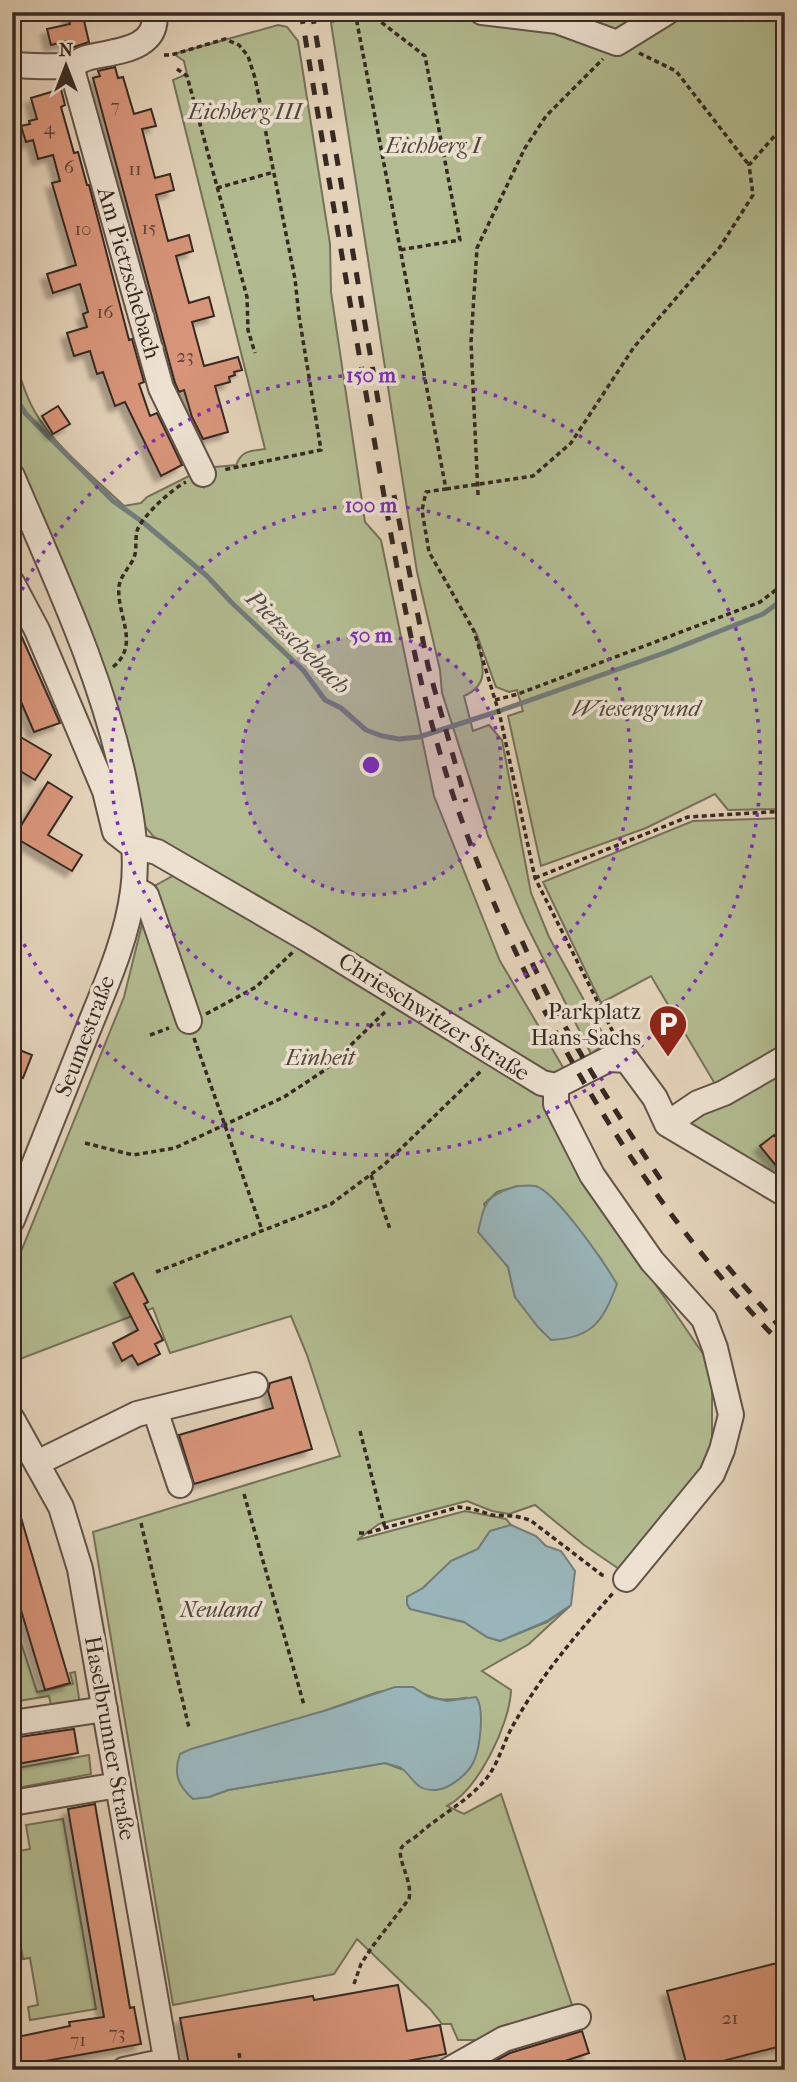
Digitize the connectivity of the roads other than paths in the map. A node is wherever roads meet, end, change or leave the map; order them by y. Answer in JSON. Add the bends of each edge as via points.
{"nodes":[{"id":1,"x":482,"y":12,"type":"edge"},
{"id":2,"x":667,"y":12,"type":"edge"},
{"id":3,"x":155,"y":18,"type":"edge"},
{"id":4,"x":12,"y":65,"type":"edge"},
{"id":5,"x":71,"y":66,"type":"junction"},
{"id":6,"x":203,"y":474,"type":"road end"},
{"id":7,"x":12,"y":476,"type":"edge"},
{"id":8,"x":12,"y":583,"type":"edge"},
{"id":9,"x":133,"y":846,"type":"junction"},
{"id":10,"x":134,"y":888,"type":"junction"},
{"id":11,"x":189,"y":1021,"type":"road end"},
{"id":12,"x":785,"y":1058,"type":"edge"},
{"id":13,"x":556,"y":1086,"type":"junction"},
{"id":14,"x":667,"y":1124,"type":"junction"},
{"id":15,"x":785,"y":1194,"type":"edge"},
{"id":16,"x":12,"y":1220,"type":"edge"},
{"id":17,"x":255,"y":1385,"type":"dead end"},
{"id":18,"x":155,"y":1410,"type":"junction"},
{"id":19,"x":12,"y":1419,"type":"edge"},
{"id":20,"x":37,"y":1462,"type":"junction"},
{"id":21,"x":180,"y":1485,"type":"dead end"},
{"id":22,"x":626,"y":1579,"type":"road end"},
{"id":23,"x":105,"y":1709,"type":"junction"},
{"id":24,"x":12,"y":1723,"type":"edge"},
{"id":25,"x":118,"y":1785,"type":"junction"},
{"id":26,"x":12,"y":1803,"type":"edge"},
{"id":27,"x":578,"y":2017,"type":"dead end"},
{"id":28,"x":167,"y":2065,"type":"edge"},
{"id":29,"x":124,"y":2070,"type":"edge"},
{"id":30,"x":449,"y":2070,"type":"edge"}],
"edges":[{"from":1,"to":2,"type":"street","via":[[557,21],[617,43]]},
{"from":3,"to":5,"type":"street","via":[[145,42]]},
{"from":4,"to":5,"type":"street"},
{"from":5,"to":6,"type":"street","name":"Am Pietzschebach","via":[[161,388]]},
{"from":7,"to":9,"type":"street","name":"Seumestraße","via":[[94,670],[118,751]]},
{"from":8,"to":9,"type":"street","via":[[37,630],[105,792],[115,832]]},
{"from":9,"to":10,"type":"street","name":"Seumestraße"},
{"from":9,"to":13,"type":"street","name":"Chrieschwitzer Straße","via":[[157,852],[542,1083]]},
{"from":10,"to":11,"type":"street","via":[[146,895]]},
{"from":10,"to":16,"type":"street","name":"Seumestraße","via":[[106,985]]},
{"from":12,"to":14,"type":"street"},
{"from":13,"to":14,"type":"street","name":"Chrieschwitzer Straße","via":[[608,1059],[627,1060],[655,1098]]},
{"from":13,"to":22,"type":"street","via":[[556,1104],[598,1184],[652,1261],[704,1319],[731,1415],[712,1474]]},
{"from":14,"to":15,"type":"street"},
{"from":17,"to":18,"type":"street"},
{"from":18,"to":20,"type":"street"},
{"from":18,"to":21,"type":"street"},
{"from":19,"to":20,"type":"street","name":"Haselbrunner Straße"},
{"from":20,"to":23,"type":"street","name":"Haselbrunner Straße","via":[[73,1542]]},
{"from":23,"to":24,"type":"street"},
{"from":23,"to":25,"type":"street","name":"Haselbrunner Straße"},
{"from":25,"to":26,"type":"street"},
{"from":25,"to":28,"type":"street","name":"Haselbrunner Straße"},
{"from":27,"to":30,"type":"street","via":[[504,2039]]},
{"from":28,"to":29,"type":"street"}]}
